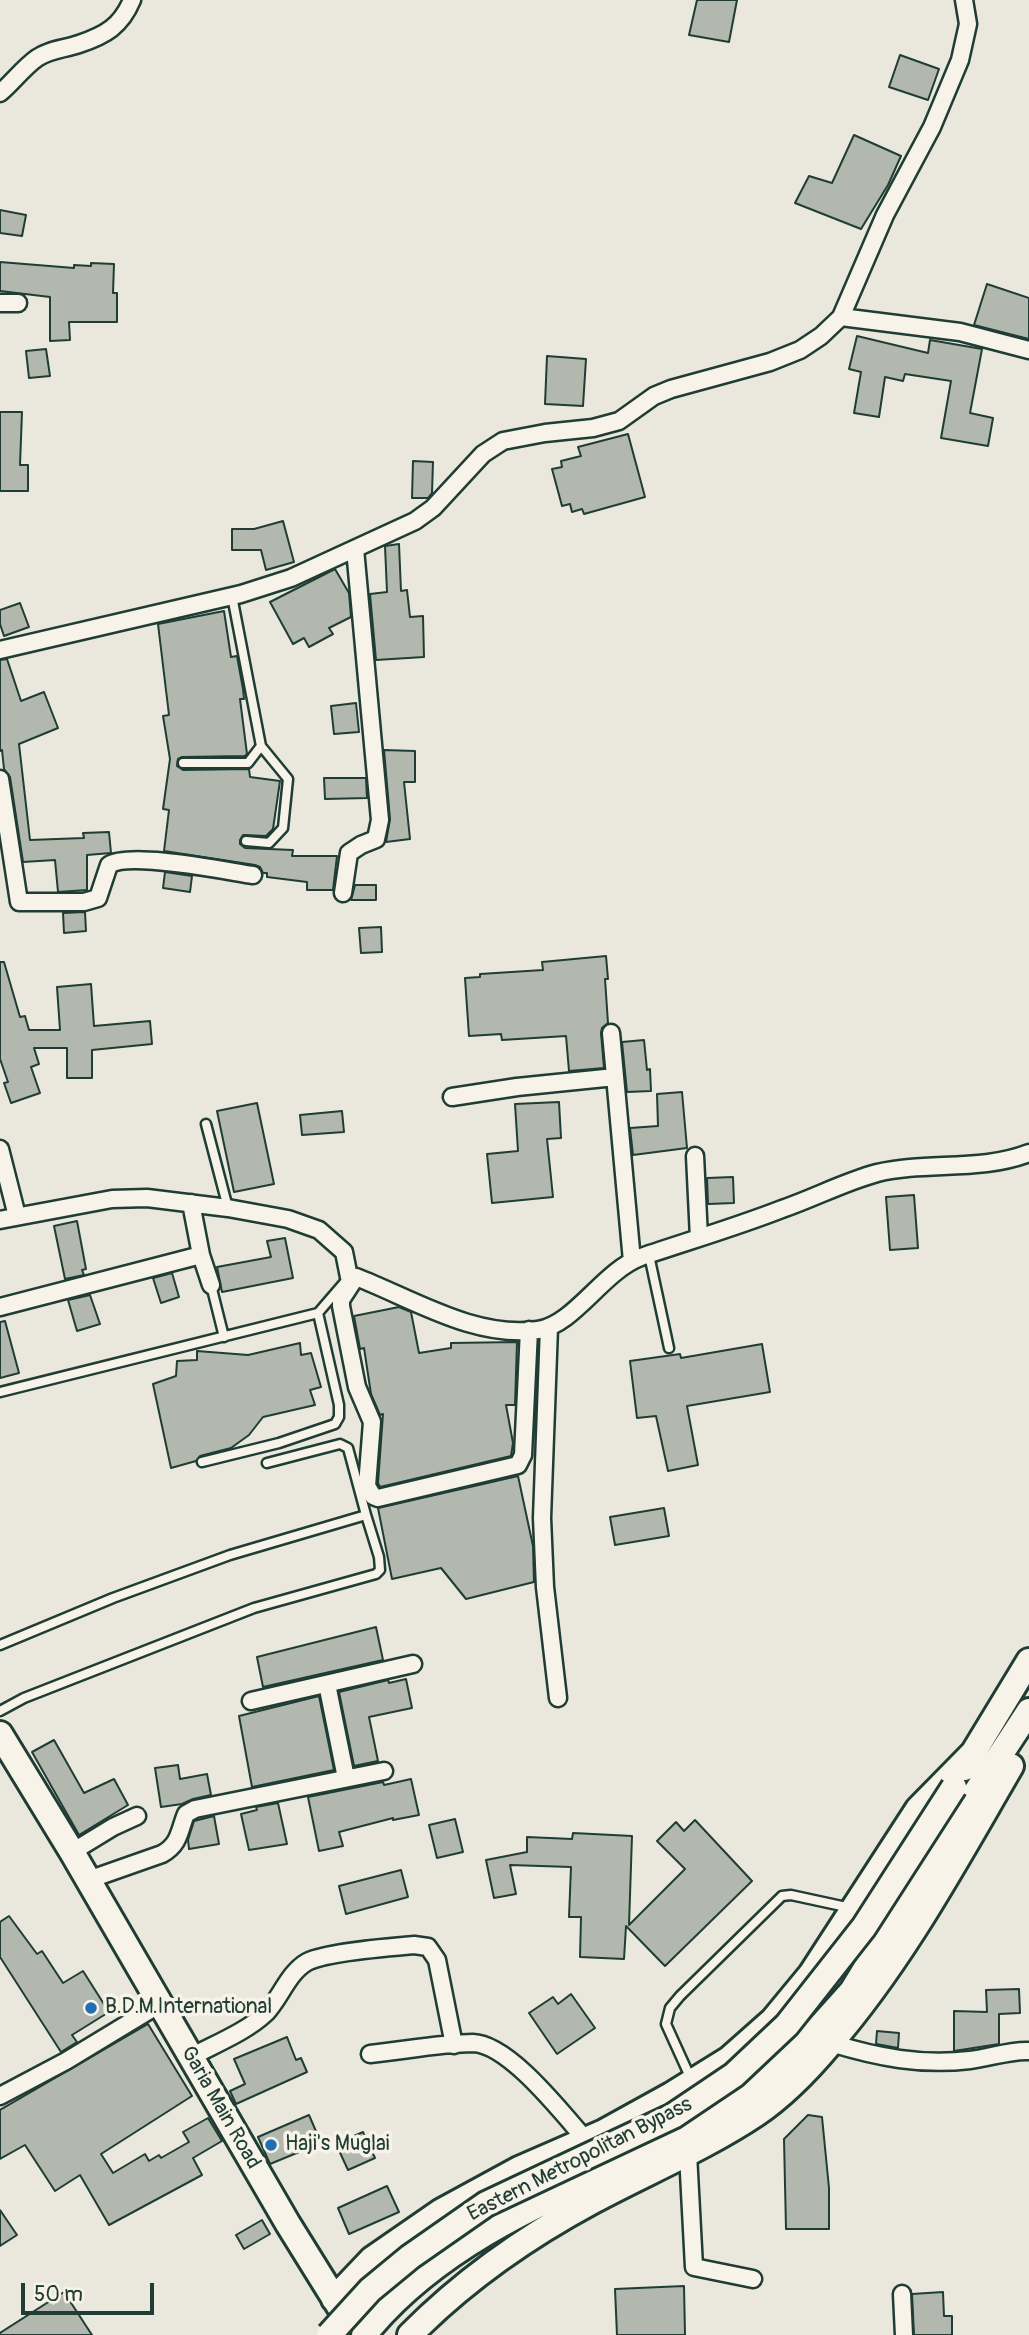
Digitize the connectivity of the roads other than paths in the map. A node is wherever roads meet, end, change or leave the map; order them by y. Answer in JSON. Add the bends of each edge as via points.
{"nodes":[{"id":1,"x":132,"y":0,"type":"edge"},
{"id":2,"x":964,"y":0,"type":"edge"},
{"id":3,"x":0,"y":93,"type":"edge"},
{"id":4,"x":0,"y":303,"type":"edge"},
{"id":5,"x":18,"y":303,"type":"dead end"},
{"id":6,"x":841,"y":317,"type":"junction"},
{"id":7,"x":1029,"y":349,"type":"edge"},
{"id":8,"x":355,"y":549,"type":"junction"},
{"id":9,"x":232,"y":596,"type":"junction"},
{"id":10,"x":0,"y":650,"type":"edge"},
{"id":11,"x":261,"y":746,"type":"junction"},
{"id":12,"x":183,"y":763,"type":"dead end"},
{"id":13,"x":0,"y":779,"type":"edge"},
{"id":14,"x":246,"y":841,"type":"dead end"},
{"id":15,"x":253,"y":875,"type":"dead end"},
{"id":16,"x":343,"y":893,"type":"dead end"},
{"id":17,"x":611,"y":1033,"type":"dead end"},
{"id":18,"x":615,"y":1077,"type":"junction"},
{"id":19,"x":452,"y":1097,"type":"dead end"},
{"id":20,"x":206,"y":1124,"type":"dead end"},
{"id":21,"x":0,"y":1149,"type":"edge"},
{"id":22,"x":1029,"y":1153,"type":"edge"},
{"id":23,"x":695,"y":1156,"type":"dead end"},
{"id":24,"x":191,"y":1203,"type":"junction"},
{"id":25,"x":228,"y":1208,"type":"junction"},
{"id":26,"x":17,"y":1216,"type":"junction"},
{"id":27,"x":0,"y":1220,"type":"edge"},
{"id":28,"x":699,"y":1238,"type":"junction"},
{"id":29,"x":201,"y":1255,"type":"junction"},
{"id":30,"x":649,"y":1255,"type":"junction"},
{"id":31,"x":632,"y":1261,"type":"junction"},
{"id":32,"x":352,"y":1277,"type":"junction"},
{"id":33,"x":211,"y":1285,"type":"joint"},
{"id":34,"x":0,"y":1307,"type":"edge"},
{"id":35,"x":318,"y":1313,"type":"junction"},
{"id":36,"x":549,"y":1327,"type":"junction"},
{"id":37,"x":529,"y":1330,"type":"junction"},
{"id":38,"x":224,"y":1337,"type":"junction"},
{"id":39,"x":669,"y":1348,"type":"dead end"},
{"id":40,"x":0,"y":1392,"type":"edge"},
{"id":41,"x":202,"y":1462,"type":"dead end"},
{"id":42,"x":267,"y":1463,"type":"dead end"},
{"id":43,"x":366,"y":1515,"type":"junction"},
{"id":44,"x":0,"y":1644,"type":"edge"},
{"id":45,"x":1029,"y":1661,"type":"edge"},
{"id":46,"x":413,"y":1664,"type":"dead end"},
{"id":47,"x":327,"y":1684,"type":"junction"},
{"id":48,"x":558,"y":1698,"type":"dead end"},
{"id":49,"x":251,"y":1701,"type":"dead end"},
{"id":50,"x":0,"y":1711,"type":"edge"},
{"id":51,"x":1029,"y":1711,"type":"edge"},
{"id":52,"x":0,"y":1734,"type":"edge"},
{"id":53,"x":1012,"y":1738,"type":"junction"},
{"id":54,"x":972,"y":1754,"type":"junction"},
{"id":55,"x":384,"y":1771,"type":"dead end"},
{"id":56,"x":346,"y":1778,"type":"junction"},
{"id":57,"x":963,"y":1792,"type":"junction"},
{"id":58,"x":137,"y":1816,"type":"dead end"},
{"id":59,"x":72,"y":1852,"type":"junction"},
{"id":60,"x":88,"y":1880,"type":"junction"},
{"id":61,"x":854,"y":1909,"type":"junction"},
{"id":62,"x":160,"y":2004,"type":"junction"},
{"id":63,"x":831,"y":2043,"type":"junction"},
{"id":64,"x":454,"y":2045,"type":"junction"},
{"id":65,"x":1029,"y":2051,"type":"edge"},
{"id":66,"x":370,"y":2054,"type":"dead end"},
{"id":67,"x":191,"y":2057,"type":"junction"},
{"id":68,"x":692,"y":2081,"type":"junction"},
{"id":69,"x":0,"y":2095,"type":"edge"},
{"id":70,"x":586,"y":2140,"type":"junction"},
{"id":71,"x":688,"y":2154,"type":"junction"},
{"id":72,"x":753,"y":2279,"type":"dead end"},
{"id":73,"x":902,"y":2294,"type":"dead end"},
{"id":74,"x":334,"y":2299,"type":"junction"},
{"id":75,"x":329,"y":2335,"type":"edge"},
{"id":76,"x":361,"y":2335,"type":"edge"},
{"id":77,"x":410,"y":2335,"type":"edge"},
{"id":78,"x":904,"y":2335,"type":"edge"}],
"edges":[{"from":1,"to":3,"type":"street","via":[[115,28],[37,58]]},
{"from":2,"to":6,"type":"street","via":[[968,24],[960,61],[932,127],[884,215]]},
{"from":4,"to":5,"type":"street"},
{"from":6,"to":7,"type":"street","via":[[960,332]]},
{"from":6,"to":8,"type":"street","via":[[800,350],[671,388],[619,421],[503,441],[483,454],[433,508]]},
{"from":8,"to":9,"type":"street","via":[[291,578]]},
{"from":8,"to":16,"type":"street","via":[[380,820],[376,839],[349,853]]},
{"from":9,"to":10,"type":"street"},
{"from":9,"to":11,"type":"lane"},
{"from":11,"to":12,"type":"lane","via":[[248,763]]},
{"from":11,"to":14,"type":"lane","via":[[288,779],[284,828],[270,843]]},
{"from":13,"to":15,"type":"street","via":[[19,902],[99,898],[109,865],[120,860]]},
{"from":17,"to":18,"type":"street"},
{"from":18,"to":19,"type":"street"},
{"from":18,"to":31,"type":"street"},
{"from":20,"to":25,"type":"lane"},
{"from":21,"to":26,"type":"street"},
{"from":22,"to":28,"type":"street","via":[[998,1162],[877,1173]]},
{"from":23,"to":28,"type":"street"},
{"from":24,"to":25,"type":"street"},
{"from":24,"to":26,"type":"street","via":[[113,1199]]},
{"from":24,"to":29,"type":"street"},
{"from":25,"to":32,"type":"street","via":[[319,1230],[344,1252]]},
{"from":26,"to":27,"type":"street"},
{"from":28,"to":30,"type":"street"},
{"from":29,"to":33,"type":"street"},
{"from":29,"to":34,"type":"street"},
{"from":30,"to":31,"type":"street"},
{"from":30,"to":39,"type":"lane"},
{"from":31,"to":36,"type":"street"},
{"from":32,"to":35,"type":"lane"},
{"from":32,"to":37,"type":"street","via":[[469,1322]]},
{"from":32,"to":37,"type":"street","via":[[341,1306],[358,1387],[371,1415],[366,1486],[378,1498],[518,1465],[523,1455]]},
{"from":33,"to":38,"type":"lane"},
{"from":35,"to":38,"type":"lane"},
{"from":35,"to":41,"type":"lane","via":[[339,1405],[335,1424]]},
{"from":36,"to":37,"type":"street"},
{"from":36,"to":48,"type":"street","via":[[542,1518]]},
{"from":38,"to":40,"type":"lane"},
{"from":42,"to":43,"type":"lane","via":[[344,1445]]},
{"from":43,"to":44,"type":"lane","via":[[230,1555]]},
{"from":43,"to":50,"type":"lane","via":[[379,1557],[376,1573],[254,1608]]},
{"from":45,"to":54,"type":"main road","name":"Eastern Metropolitan Bypass"},
{"from":46,"to":47,"type":"street"},
{"from":47,"to":49,"type":"street"},
{"from":47,"to":56,"type":"street"},
{"from":51,"to":53,"type":"main road"},
{"from":52,"to":59,"type":"main road","name":"Garia Main Road"},
{"from":53,"to":57,"type":"main road"},
{"from":53,"to":63,"type":"main road","via":[[1013,1762],[966,1843],[902,1949]]},
{"from":54,"to":57,"type":"main road","name":"Eastern Metropolitan Bypass"},
{"from":54,"to":61,"type":"main road","via":[[918,1809]]},
{"from":55,"to":56,"type":"street"},
{"from":56,"to":60,"type":"street","via":[[195,1809],[186,1814],[171,1849]]},
{"from":57,"to":75,"type":"main road","name":"Eastern Metropolitan Bypass","bridge":true,"via":[[787,2025],[734,2075],[673,2116],[486,2204],[370,2290]]},
{"from":57,"to":76,"type":"main road","name":"Eastern Metropolitan Bypass","via":[[852,1991],[809,2039],[750,2092],[670,2144],[502,2222],[430,2270]]},
{"from":58,"to":59,"type":"street"},
{"from":59,"to":60,"type":"main road","name":"Garia Main Road"},
{"from":60,"to":62,"type":"main road","name":"Garia Main Road"},
{"from":61,"to":68,"type":"main road","via":[[773,2021],[729,2059]]},
{"from":61,"to":68,"type":"lane","via":[[782,1896],[680,1996],[670,2008],[667,2024]]},
{"from":62,"to":67,"type":"main road","name":"Garia Main Road"},
{"from":62,"to":69,"type":"street"},
{"from":63,"to":65,"type":"street","via":[[886,2059],[925,2062]]},
{"from":63,"to":71,"type":"main road","via":[[804,2074],[758,2113]]},
{"from":64,"to":66,"type":"street"},
{"from":64,"to":67,"type":"street","via":[[437,1959],[428,1947],[414,1945],[307,1962],[255,2022]]},
{"from":64,"to":70,"type":"street","via":[[475,2043],[507,2057]]},
{"from":67,"to":74,"type":"main road","name":"Garia Main Road"},
{"from":68,"to":70,"type":"main road"},
{"from":70,"to":74,"type":"main road","via":[[519,2169],[440,2212],[372,2259]]},
{"from":71,"to":72,"type":"street","via":[[694,2267]]},
{"from":71,"to":77,"type":"main road","via":[[522,2242],[466,2283]]},
{"from":73,"to":78,"type":"street"},
{"from":74,"to":76,"type":"main road","name":"Garia Main Road"}]}
